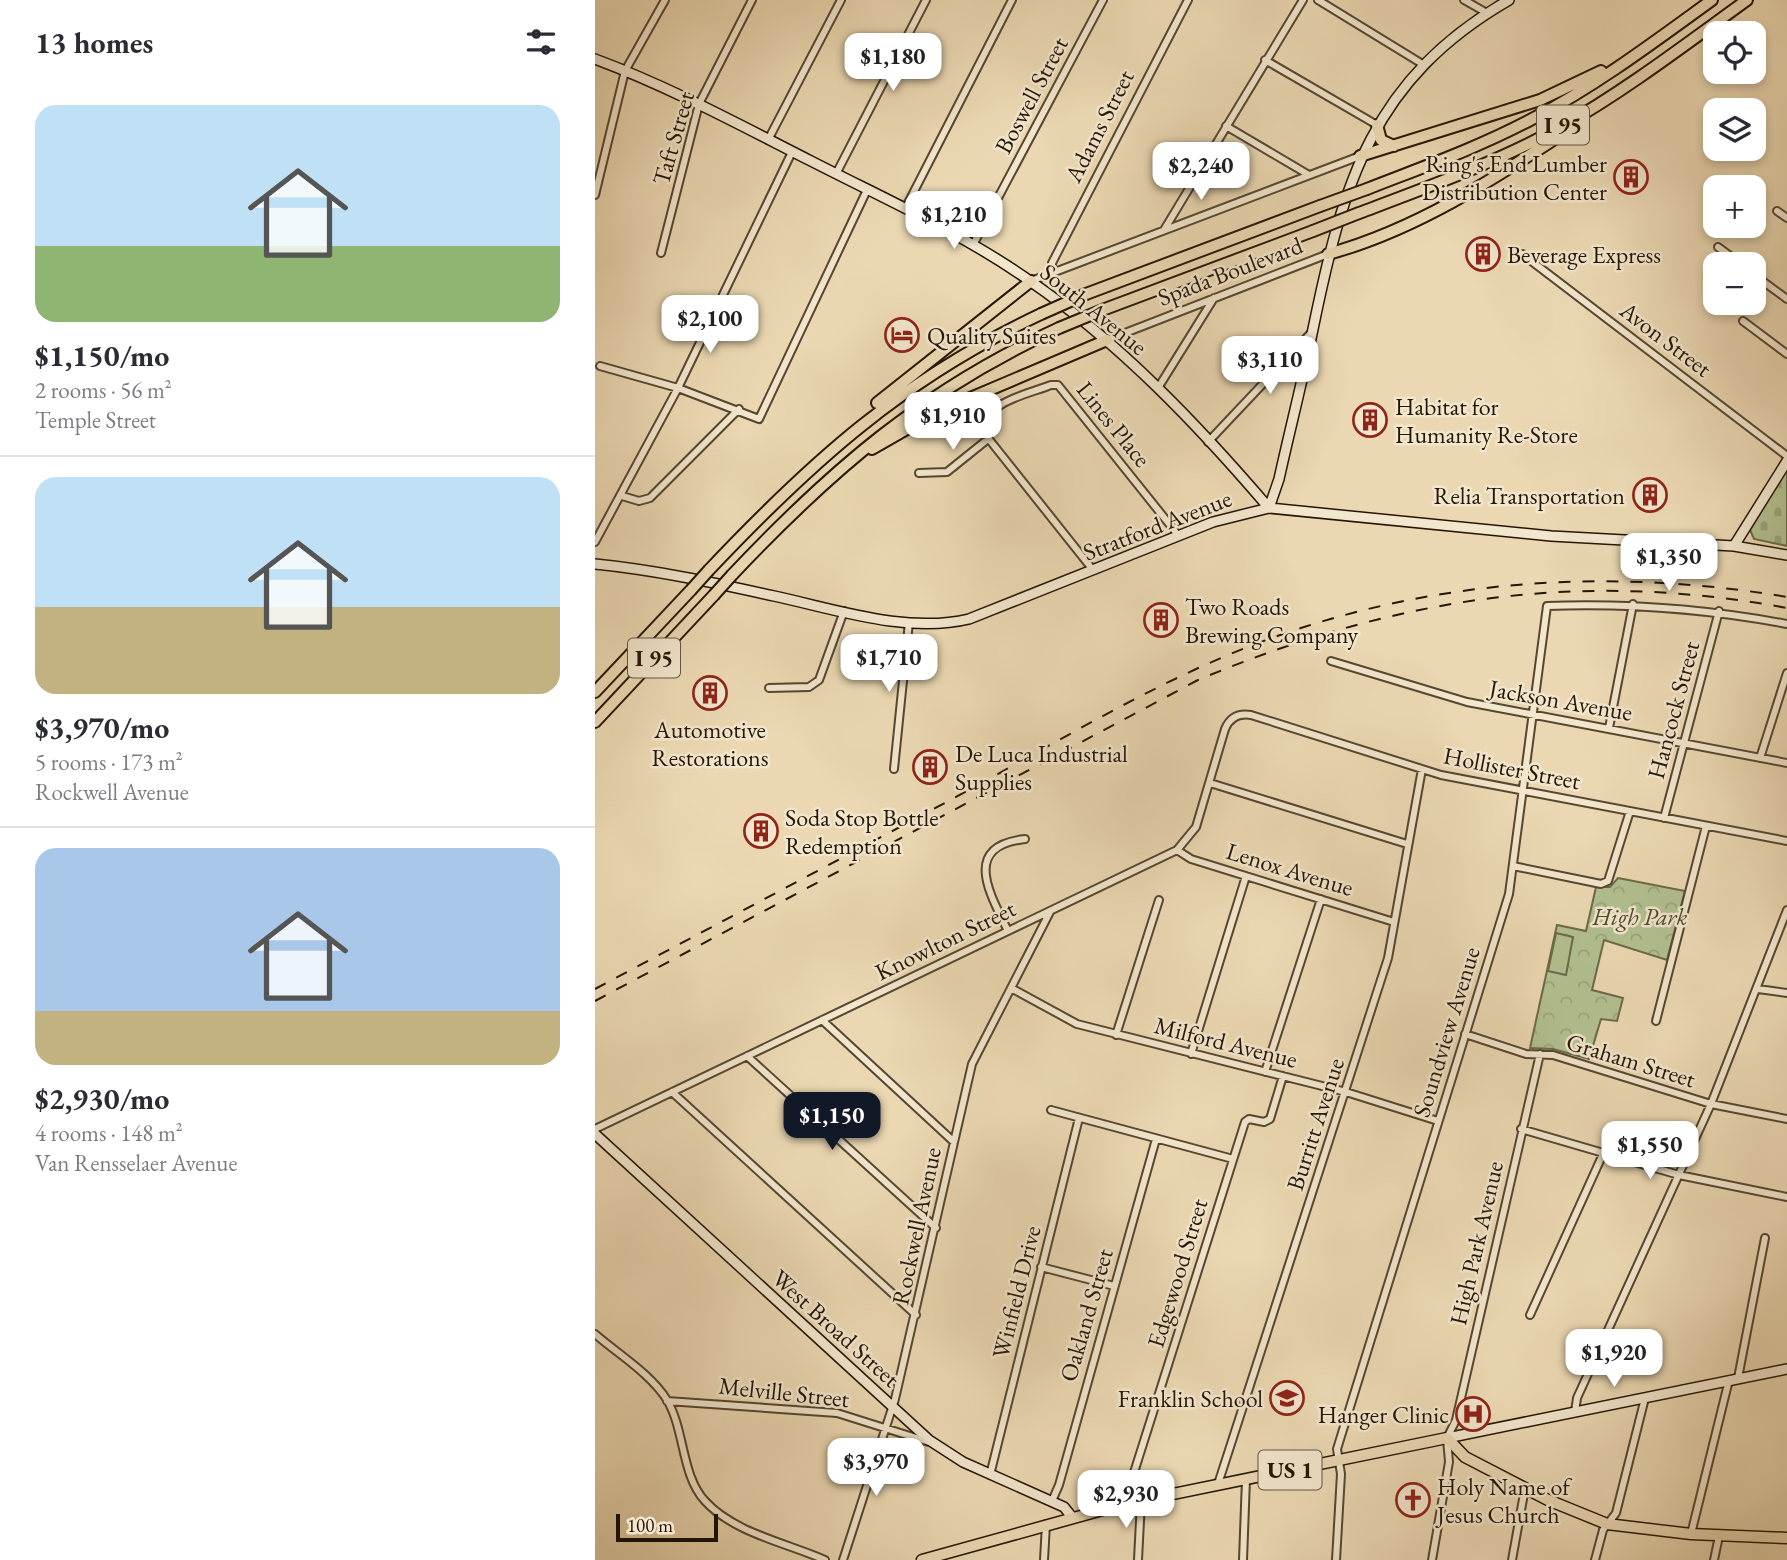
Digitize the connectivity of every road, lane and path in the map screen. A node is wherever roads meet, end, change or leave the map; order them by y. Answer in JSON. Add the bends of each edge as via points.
{"nodes":[{"id":1,"x":664,"y":0,"type":"edge"},
{"id":2,"x":751,"y":0,"type":"edge"},
{"id":3,"x":841,"y":0,"type":"edge"},
{"id":4,"x":926,"y":0,"type":"edge"},
{"id":5,"x":1012,"y":0,"type":"edge"},
{"id":6,"x":1103,"y":0,"type":"edge"},
{"id":7,"x":1188,"y":0,"type":"edge"},
{"id":8,"x":1303,"y":0,"type":"edge"},
{"id":9,"x":1318,"y":0,"type":"edge"},
{"id":10,"x":1464,"y":0,"type":"edge"},
{"id":11,"x":1509,"y":0,"type":"edge"},
{"id":12,"x":1712,"y":0,"type":"edge"},
{"id":13,"x":1747,"y":0,"type":"edge"},
{"id":14,"x":1487,"y":13,"type":"junction"},
{"id":15,"x":1644,"y":49,"type":"junction"},
{"id":16,"x":595,"y":59,"type":"edge"},
{"id":17,"x":1265,"y":60,"type":"junction"},
{"id":18,"x":1424,"y":65,"type":"junction"},
{"id":19,"x":625,"y":71,"type":"junction"},
{"id":20,"x":1628,"y":85,"type":"junction"},
{"id":21,"x":699,"y":104,"type":"junction"},
{"id":22,"x":1377,"y":125,"type":"junction"},
{"id":23,"x":1226,"y":126,"type":"junction"},
{"id":24,"x":768,"y":140,"type":"junction"},
{"id":25,"x":1394,"y":146,"type":"junction"},
{"id":26,"x":792,"y":152,"type":"junction"},
{"id":27,"x":1360,"y":156,"type":"junction"},
{"id":28,"x":837,"y":174,"type":"junction"},
{"id":29,"x":1309,"y":175,"type":"junction"},
{"id":30,"x":867,"y":190,"type":"junction"},
{"id":31,"x":595,"y":195,"type":"edge"},
{"id":32,"x":905,"y":209,"type":"junction"},
{"id":33,"x":1777,"y":211,"type":"dead end"},
{"id":34,"x":1787,"y":218,"type":"edge"},
{"id":35,"x":1164,"y":230,"type":"junction"},
{"id":36,"x":973,"y":245,"type":"junction"},
{"id":37,"x":1718,"y":247,"type":"dead end"},
{"id":38,"x":1725,"y":252,"type":"edge"},
{"id":39,"x":661,"y":253,"type":"dead end"},
{"id":40,"x":1328,"y":254,"type":"junction"},
{"id":41,"x":1521,"y":254,"type":"dead end"},
{"id":42,"x":1052,"y":272,"type":"junction"},
{"id":43,"x":1031,"y":281,"type":"junction"},
{"id":44,"x":1766,"y":284,"type":"edge"},
{"id":45,"x":1215,"y":297,"type":"junction"},
{"id":46,"x":1787,"y":299,"type":"edge"},
{"id":47,"x":1743,"y":321,"type":"dead end"},
{"id":48,"x":1313,"y":332,"type":"junction"},
{"id":49,"x":1107,"y":340,"type":"junction"},
{"id":50,"x":1787,"y":354,"type":"edge"},
{"id":51,"x":600,"y":366,"type":"dead end"},
{"id":52,"x":678,"y":388,"type":"junction"},
{"id":53,"x":1158,"y":388,"type":"junction"},
{"id":54,"x":739,"y":409,"type":"junction"},
{"id":55,"x":988,"y":439,"type":"junction"},
{"id":56,"x":1208,"y":442,"type":"junction"},
{"id":57,"x":1787,"y":458,"type":"edge"},
{"id":58,"x":811,"y":466,"type":"junction"},
{"id":59,"x":919,"y":472,"type":"dead end"},
{"id":60,"x":821,"y":484,"type":"junction"},
{"id":61,"x":622,"y":496,"type":"junction"},
{"id":62,"x":1269,"y":508,"type":"junction"},
{"id":63,"x":1178,"y":535,"type":"junction"},
{"id":64,"x":595,"y":542,"type":"edge"},
{"id":65,"x":1734,"y":546,"type":"junction"},
{"id":66,"x":1787,"y":555,"type":"edge"},
{"id":67,"x":595,"y":564,"type":"edge"},
{"id":68,"x":1093,"y":570,"type":"junction"},
{"id":69,"x":1633,"y":604,"type":"junction"},
{"id":70,"x":844,"y":611,"type":"junction"},
{"id":71,"x":1719,"y":611,"type":"junction"},
{"id":72,"x":909,"y":622,"type":"junction"},
{"id":73,"x":1787,"y":624,"type":"edge"},
{"id":74,"x":1331,"y":661,"type":"dead end"},
{"id":75,"x":1787,"y":673,"type":"edge"},
{"id":76,"x":632,"y":683,"type":"junction"},
{"id":77,"x":769,"y":688,"type":"dead end"},
{"id":78,"x":595,"y":690,"type":"edge"},
{"id":79,"x":1533,"y":714,"type":"junction"},
{"id":80,"x":1235,"y":717,"type":"joint"},
{"id":81,"x":595,"y":722,"type":"edge"},
{"id":82,"x":595,"y":727,"type":"edge"},
{"id":83,"x":1609,"y":728,"type":"junction"},
{"id":84,"x":1684,"y":743,"type":"junction"},
{"id":85,"x":1760,"y":758,"type":"junction"},
{"id":86,"x":1787,"y":763,"type":"edge"},
{"id":87,"x":894,"y":769,"type":"dead end"},
{"id":88,"x":1422,"y":769,"type":"junction"},
{"id":89,"x":1210,"y":783,"type":"junction"},
{"id":90,"x":1521,"y":790,"type":"junction"},
{"id":91,"x":1630,"y":811,"type":"junction"},
{"id":92,"x":1664,"y":818,"type":"junction"},
{"id":93,"x":1706,"y":826,"type":"junction"},
{"id":94,"x":1025,"y":839,"type":"dead end"},
{"id":95,"x":1787,"y":841,"type":"edge"},
{"id":96,"x":1407,"y":844,"type":"junction"},
{"id":97,"x":1177,"y":850,"type":"junction"},
{"id":98,"x":1513,"y":866,"type":"junction"},
{"id":99,"x":1246,"y":876,"type":"junction"},
{"id":100,"x":1321,"y":899,"type":"junction"},
{"id":101,"x":1159,"y":900,"type":"dead end"},
{"id":102,"x":1787,"y":910,"type":"edge"},
{"id":103,"x":1050,"y":912,"type":"junction"},
{"id":104,"x":1394,"y":922,"type":"junction"},
{"id":105,"x":1008,"y":930,"type":"junction"},
{"id":106,"x":1010,"y":988,"type":"junction"},
{"id":107,"x":1758,"y":989,"type":"junction"},
{"id":108,"x":1787,"y":993,"type":"edge"},
{"id":109,"x":823,"y":1020,"type":"junction"},
{"id":110,"x":1656,"y":1021,"type":"dead end"},
{"id":111,"x":1465,"y":1034,"type":"junction"},
{"id":112,"x":1116,"y":1035,"type":"junction"},
{"id":113,"x":1191,"y":1054,"type":"junction"},
{"id":114,"x":1540,"y":1054,"type":"junction"},
{"id":115,"x":747,"y":1056,"type":"junction"},
{"id":116,"x":1265,"y":1072,"type":"junction"},
{"id":117,"x":1283,"y":1076,"type":"junction"},
{"id":118,"x":672,"y":1092,"type":"junction"},
{"id":119,"x":1346,"y":1092,"type":"junction"},
{"id":120,"x":1710,"y":1104,"type":"junction"},
{"id":121,"x":1051,"y":1110,"type":"dead end"},
{"id":122,"x":1079,"y":1118,"type":"junction"},
{"id":123,"x":1787,"y":1119,"type":"edge"},
{"id":124,"x":1438,"y":1121,"type":"junction"},
{"id":125,"x":1521,"y":1129,"type":"junction"},
{"id":126,"x":595,"y":1132,"type":"edge"},
{"id":127,"x":1156,"y":1139,"type":"junction"},
{"id":128,"x":954,"y":1142,"type":"junction"},
{"id":129,"x":1603,"y":1154,"type":"junction"},
{"id":130,"x":1233,"y":1159,"type":"junction"},
{"id":131,"x":1678,"y":1175,"type":"junction"},
{"id":132,"x":1787,"y":1197,"type":"edge"},
{"id":133,"x":936,"y":1228,"type":"junction"},
{"id":134,"x":1765,"y":1238,"type":"dead end"},
{"id":135,"x":1041,"y":1267,"type":"junction"},
{"id":136,"x":1114,"y":1286,"type":"junction"},
{"id":137,"x":916,"y":1315,"type":"junction"},
{"id":138,"x":1530,"y":1315,"type":"dead end"},
{"id":139,"x":595,"y":1334,"type":"edge"},
{"id":140,"x":1787,"y":1369,"type":"edge"},
{"id":141,"x":1733,"y":1379,"type":"junction"},
{"id":142,"x":1645,"y":1398,"type":"junction"},
{"id":143,"x":667,"y":1401,"type":"junction"},
{"id":144,"x":893,"y":1406,"type":"junction"},
{"id":145,"x":1575,"y":1412,"type":"junction"},
{"id":146,"x":884,"y":1429,"type":"junction"},
{"id":147,"x":1447,"y":1438,"type":"junction"},
{"id":148,"x":934,"y":1444,"type":"junction"},
{"id":149,"x":1339,"y":1460,"type":"junction"},
{"id":150,"x":991,"y":1475,"type":"junction"},
{"id":151,"x":1247,"y":1479,"type":"junction"},
{"id":152,"x":1218,"y":1485,"type":"junction"},
{"id":153,"x":1525,"y":1488,"type":"junction"},
{"id":154,"x":1052,"y":1501,"type":"junction"},
{"id":155,"x":1141,"y":1501,"type":"junction"},
{"id":156,"x":1124,"y":1504,"type":"junction"},
{"id":157,"x":1072,"y":1517,"type":"junction"},
{"id":158,"x":1046,"y":1524,"type":"junction"},
{"id":159,"x":1607,"y":1524,"type":"junction"},
{"id":160,"x":1691,"y":1534,"type":"junction"},
{"id":161,"x":1786,"y":1534,"type":"edge"},
{"id":162,"x":1719,"y":1536,"type":"junction"},
{"id":163,"x":825,"y":1560,"type":"edge"},
{"id":164,"x":843,"y":1560,"type":"edge"},
{"id":165,"x":922,"y":1560,"type":"edge"},
{"id":166,"x":1044,"y":1560,"type":"edge"},
{"id":167,"x":1138,"y":1560,"type":"edge"},
{"id":168,"x":1243,"y":1560,"type":"edge"},
{"id":169,"x":1336,"y":1560,"type":"edge"},
{"id":170,"x":1432,"y":1560,"type":"edge"},
{"id":171,"x":1512,"y":1560,"type":"edge"},
{"id":172,"x":1595,"y":1560,"type":"edge"},
{"id":173,"x":1714,"y":1560,"type":"edge"}],
"edges":[{"from":1,"to":19,"type":"street"},
{"from":2,"to":21,"type":"street","name":"Taft Street"},
{"from":3,"to":24,"type":"street"},
{"from":4,"to":28,"type":"street"},
{"from":5,"to":32,"type":"street"},
{"from":6,"to":36,"type":"street","name":"Boswell Street"},
{"from":7,"to":42,"type":"street","name":"Adams Street","via":[[1089,187],[1052,263]]},
{"from":8,"to":17,"type":"street"},
{"from":9,"to":18,"type":"street"},
{"from":10,"to":14,"type":"street"},
{"from":11,"to":14,"type":"main road"},
{"from":12,"to":15,"type":"highway","number":"I 95"},
{"from":13,"to":20,"type":"highway","number":"I 95"},
{"from":14,"to":18,"type":"main road"},
{"from":15,"to":25,"type":"highway","via":[[1560,92]]},
{"from":15,"to":58,"type":"highway","number":"I 95","bridge":true,"via":[[1523,124],[1452,156],[1086,294],[979,345],[913,385]]},
{"from":16,"to":19,"type":"main road","name":"South Avenue"},
{"from":17,"to":22,"type":"street"},
{"from":17,"to":23,"type":"street"},
{"from":18,"to":22,"type":"main road"},
{"from":19,"to":21,"type":"main road","name":"South Avenue"},
{"from":19,"to":31,"type":"street","via":[[602,150]]},
{"from":20,"to":40,"type":"highway","via":[[1565,132],[1422,219]]},
{"from":20,"to":60,"type":"highway","number":"I 95","bridge":true,"via":[[1515,150],[1059,328],[942,390]]},
{"from":21,"to":24,"type":"main road","name":"South Avenue"},
{"from":21,"to":39,"type":"street","name":"Taft Street"},
{"from":22,"to":25,"type":"highway","via":[[1381,140]]},
{"from":22,"to":27,"type":"main road"},
{"from":23,"to":29,"type":"street"},
{"from":23,"to":35,"type":"street"},
{"from":24,"to":26,"type":"main road","name":"South Avenue"},
{"from":25,"to":27,"type":"highway"},
{"from":26,"to":28,"type":"main road","name":"South Avenue"},
{"from":26,"to":52,"type":"street"},
{"from":27,"to":29,"type":"street"},
{"from":27,"to":40,"type":"main road"},
{"from":28,"to":30,"type":"main road","name":"South Avenue"},
{"from":29,"to":35,"type":"street"},
{"from":30,"to":32,"type":"main road","name":"South Avenue"},
{"from":30,"to":54,"type":"street","via":[[759,419]]},
{"from":32,"to":36,"type":"main road","name":"South Avenue"},
{"from":33,"to":34,"type":"street"},
{"from":35,"to":42,"type":"street"},
{"from":36,"to":43,"type":"main road","name":"South Avenue"},
{"from":37,"to":38,"type":"street"},
{"from":40,"to":45,"type":"street","name":"Spada Boulevard"},
{"from":40,"to":48,"type":"main road"},
{"from":41,"to":57,"type":"street","name":"Avon Street"},
{"from":42,"to":43,"type":"street"},
{"from":43,"to":49,"type":"main road","name":"South Avenue"},
{"from":43,"to":58,"type":"highway","via":[[855,421]]},
{"from":44,"to":46,"type":"street"},
{"from":45,"to":49,"type":"street","name":"Spada Boulevard"},
{"from":45,"to":53,"type":"street"},
{"from":47,"to":50,"type":"street"},
{"from":48,"to":56,"type":"street"},
{"from":48,"to":62,"type":"main road"},
{"from":49,"to":53,"type":"main road","name":"South Avenue"},
{"from":49,"to":60,"type":"highway","via":[[911,424]]},
{"from":51,"to":52,"type":"street"},
{"from":52,"to":54,"type":"street"},
{"from":52,"to":61,"type":"street"},
{"from":53,"to":56,"type":"main road","name":"South Avenue"},
{"from":54,"to":61,"type":"street","via":[[650,498],[639,501]]},
{"from":55,"to":59,"type":"street","via":[[947,472]]},
{"from":55,"to":63,"type":"street","name":"Lines Place","via":[[984,426],[995,407],[1058,385]]},
{"from":55,"to":68,"type":"street"},
{"from":56,"to":62,"type":"main road","name":"South Avenue"},
{"from":57,"to":65,"type":"main road"},
{"from":58,"to":78,"type":"highway","number":"I 95","bridge":true},
{"from":60,"to":76,"type":"highway","number":"I 95","bridge":true},
{"from":61,"to":64,"type":"street"},
{"from":62,"to":63,"type":"main road","name":"Stratford Avenue","via":[[1233,515]]},
{"from":62,"to":65,"type":"main road","name":"Stratford Avenue","via":[[1551,536]]},
{"from":63,"to":68,"type":"main road","name":"Stratford Avenue"},
{"from":65,"to":66,"type":"main road","name":"Stratford Avenue"},
{"from":67,"to":70,"type":"main road","name":"Stratford Avenue","via":[[674,575]]},
{"from":68,"to":72,"type":"main road","name":"Stratford Avenue","via":[[969,619]]},
{"from":69,"to":71,"type":"street"},
{"from":69,"to":79,"type":"street","name":"Soundview Avenue","via":[[1547,606]]},
{"from":69,"to":83,"type":"street"},
{"from":70,"to":72,"type":"main road","name":"Stratford Avenue"},
{"from":70,"to":77,"type":"street","via":[[819,680],[809,687]]},
{"from":71,"to":73,"type":"street"},
{"from":71,"to":84,"type":"street","name":"Hancock Street"},
{"from":72,"to":87,"type":"street"},
{"from":74,"to":79,"type":"street","name":"Jackson Avenue","via":[[1467,702]]},
{"from":75,"to":85,"type":"street"},
{"from":76,"to":81,"type":"highway","number":"I 95"},
{"from":76,"to":82,"type":"highway"},
{"from":79,"to":83,"type":"street","name":"Jackson Avenue"},
{"from":79,"to":90,"type":"street","name":"Soundview Avenue"},
{"from":80,"to":88,"type":"street","name":"Hollister Street","via":[[1251,715]]},
{"from":80,"to":89,"type":"street","name":"Knowlton Street","via":[[1225,729]]},
{"from":83,"to":84,"type":"street","name":"Jackson Avenue"},
{"from":84,"to":85,"type":"street","name":"Jackson Avenue"},
{"from":84,"to":92,"type":"street","name":"Hancock Street"},
{"from":85,"to":86,"type":"street","name":"Jackson Avenue"},
{"from":88,"to":90,"type":"street","name":"Hollister Street"},
{"from":88,"to":96,"type":"street","name":"Burritt Avenue"},
{"from":89,"to":96,"type":"street"},
{"from":89,"to":97,"type":"street","name":"Knowlton Street","via":[[1194,831]]},
{"from":90,"to":91,"type":"street","name":"Hollister Street"},
{"from":90,"to":98,"type":"street","name":"Soundview Avenue"},
{"from":91,"to":92,"type":"street","name":"Hollister Street"},
{"from":91,"to":98,"type":"street","via":[[1608,881],[1601,884]]},
{"from":92,"to":93,"type":"street","name":"Hollister Street"},
{"from":93,"to":95,"type":"street","name":"Hollister Street"},
{"from":93,"to":110,"type":"street"},
{"from":94,"to":105,"type":"street","via":[[1001,845],[986,864],[989,891]]},
{"from":96,"to":104,"type":"street","name":"Burritt Avenue"},
{"from":97,"to":99,"type":"street","name":"Lenox Avenue"},
{"from":97,"to":103,"type":"street","name":"Knowlton Street"},
{"from":98,"to":111,"type":"street","name":"Soundview Avenue","via":[[1509,894]]},
{"from":99,"to":100,"type":"street","name":"Lenox Avenue"},
{"from":99,"to":113,"type":"street"},
{"from":100,"to":104,"type":"street","name":"Lenox Avenue"},
{"from":100,"to":116,"type":"street"},
{"from":101,"to":112,"type":"street"},
{"from":102,"to":107,"type":"street"},
{"from":103,"to":105,"type":"street","name":"Knowlton Street"},
{"from":103,"to":106,"type":"street","name":"Rockwell Avenue"},
{"from":104,"to":119,"type":"street","name":"Burritt Avenue","via":[[1388,958]]},
{"from":105,"to":109,"type":"street","name":"Knowlton Street"},
{"from":106,"to":112,"type":"street","name":"Milford Avenue","via":[[1077,1024]]},
{"from":106,"to":128,"type":"street","name":"Rockwell Avenue","via":[[976,1054]]},
{"from":107,"to":108,"type":"street"},
{"from":107,"to":120,"type":"street"},
{"from":109,"to":115,"type":"street","name":"Knowlton Street"},
{"from":109,"to":128,"type":"street"},
{"from":111,"to":114,"type":"street","name":"Graham Street","via":[[1526,1054]]},
{"from":111,"to":124,"type":"street","name":"Soundview Avenue"},
{"from":112,"to":113,"type":"street","name":"Milford Avenue"},
{"from":113,"to":116,"type":"street","name":"Milford Avenue"},
{"from":114,"to":120,"type":"street","name":"Graham Street"},
{"from":114,"to":125,"type":"street","name":"High Park Avenue"},
{"from":115,"to":118,"type":"street","name":"Knowlton Street"},
{"from":115,"to":133,"type":"street"},
{"from":116,"to":117,"type":"street","name":"Milford Avenue"},
{"from":117,"to":119,"type":"street","name":"Milford Avenue"},
{"from":117,"to":130,"type":"street","name":"Edgewood Street","via":[[1270,1119],[1246,1121]]},
{"from":118,"to":126,"type":"street","name":"Knowlton Street"},
{"from":118,"to":137,"type":"street"},
{"from":119,"to":124,"type":"street","name":"Milford Avenue"},
{"from":119,"to":152,"type":"street","name":"Burritt Avenue"},
{"from":120,"to":123,"type":"street","name":"Graham Street"},
{"from":120,"to":131,"type":"street"},
{"from":121,"to":122,"type":"street"},
{"from":122,"to":127,"type":"street"},
{"from":122,"to":135,"type":"street","name":"Winfield Drive"},
{"from":124,"to":149,"type":"street","name":"Soundview Avenue","via":[[1337,1449]]},
{"from":125,"to":129,"type":"street"},
{"from":125,"to":147,"type":"street","name":"High Park Avenue","via":[[1456,1420]]},
{"from":126,"to":144,"type":"main road","name":"West Broad Street"},
{"from":127,"to":130,"type":"street"},
{"from":127,"to":136,"type":"street","name":"Oakland Street"},
{"from":128,"to":133,"type":"street","name":"Rockwell Avenue"},
{"from":129,"to":131,"type":"street"},
{"from":129,"to":138,"type":"street"},
{"from":130,"to":156,"type":"street","name":"Edgewood Street"},
{"from":131,"to":132,"type":"street"},
{"from":131,"to":145,"type":"street","via":[[1610,1321]]},
{"from":133,"to":137,"type":"street","name":"Rockwell Avenue"},
{"from":134,"to":141,"type":"street"},
{"from":135,"to":136,"type":"street"},
{"from":135,"to":150,"type":"street","name":"Winfield Drive"},
{"from":136,"to":154,"type":"street","name":"Oakland Street"},
{"from":137,"to":144,"type":"street","name":"Rockwell Avenue"},
{"from":139,"to":143,"type":"street"},
{"from":140,"to":141,"type":"main road"},
{"from":141,"to":142,"type":"main road"},
{"from":141,"to":160,"type":"street"},
{"from":142,"to":145,"type":"main road"},
{"from":142,"to":159,"type":"street","via":[[1616,1513]]},
{"from":143,"to":146,"type":"street","name":"Melville Street","via":[[837,1413]]},
{"from":143,"to":163,"type":"street","via":[[695,1486],[705,1501],[760,1534]]},
{"from":144,"to":146,"type":"street","name":"Rockwell Avenue"},
{"from":144,"to":148,"type":"main road","name":"West Broad Street"},
{"from":145,"to":147,"type":"main road"},
{"from":146,"to":148,"type":"street","name":"Melville Street"},
{"from":146,"to":164,"type":"street","name":"Rockwell Avenue"},
{"from":147,"to":149,"type":"main road","number":"US 1"},
{"from":147,"to":153,"type":"main road","via":[[1462,1455]]},
{"from":147,"to":170,"type":"street","via":[[1449,1462]]},
{"from":148,"to":150,"type":"main road","name":"West Broad Street"},
{"from":149,"to":151,"type":"main road","number":"US 1"},
{"from":149,"to":169,"type":"street","name":"Soundview Avenue"},
{"from":150,"to":154,"type":"main road","name":"West Broad Street"},
{"from":151,"to":152,"type":"main road","number":"US 1"},
{"from":151,"to":168,"type":"street"},
{"from":152,"to":155,"type":"main road","number":"US 1"},
{"from":153,"to":159,"type":"main road"},
{"from":153,"to":171,"type":"street"},
{"from":154,"to":157,"type":"main road","name":"West Broad Street"},
{"from":155,"to":156,"type":"main road","number":"US 1"},
{"from":155,"to":167,"type":"street"},
{"from":156,"to":157,"type":"main road","number":"US 1"},
{"from":157,"to":158,"type":"main road","number":"US 1"},
{"from":158,"to":165,"type":"main road","number":"US 1"},
{"from":158,"to":166,"type":"street"},
{"from":159,"to":160,"type":"main road"},
{"from":159,"to":172,"type":"street"},
{"from":160,"to":162,"type":"main road"},
{"from":161,"to":162,"type":"main road"},
{"from":162,"to":173,"type":"street"}]}
